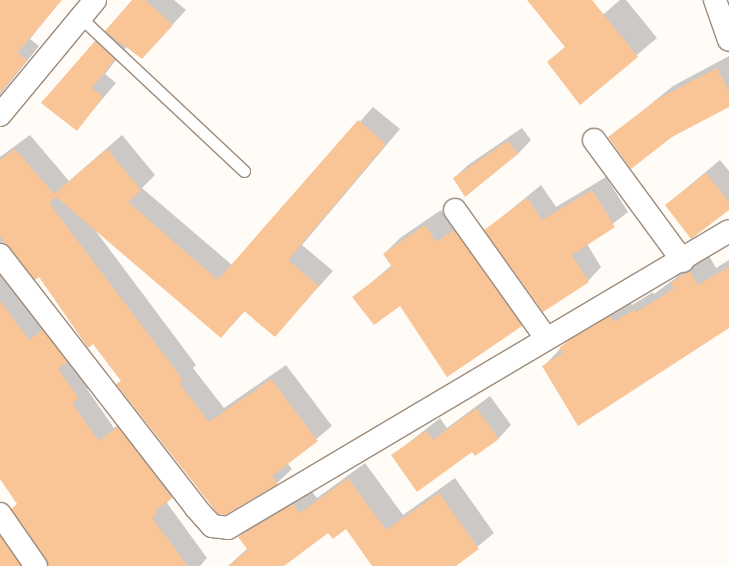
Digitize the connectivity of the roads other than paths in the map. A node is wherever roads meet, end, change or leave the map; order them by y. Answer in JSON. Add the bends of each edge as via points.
{"nodes":[{"id":1,"x":95,"y":0,"type":"edge"},
{"id":2,"x":715,"y":0,"type":"edge"},
{"id":3,"x":80,"y":17,"type":"junction"},
{"id":4,"x":729,"y":40,"type":"edge"},
{"id":5,"x":0,"y":115,"type":"edge"},
{"id":6,"x":594,"y":140,"type":"dead end"},
{"id":7,"x":244,"y":171,"type":"dead end"},
{"id":8,"x":455,"y":210,"type":"dead end"},
{"id":9,"x":729,"y":231,"type":"edge"},
{"id":10,"x":0,"y":255,"type":"edge"},
{"id":11,"x":683,"y":261,"type":"junction"},
{"id":12,"x":546,"y":338,"type":"junction"},
{"id":13,"x":0,"y":514,"type":"edge"},
{"id":14,"x":36,"y":566,"type":"edge"}],
"edges":[{"from":1,"to":3,"type":"street"},
{"from":2,"to":4,"type":"street"},
{"from":3,"to":5,"type":"street"},
{"from":3,"to":7,"type":"lane"},
{"from":6,"to":11,"type":"street"},
{"from":8,"to":12,"type":"street"},
{"from":9,"to":11,"type":"street"},
{"from":10,"to":12,"type":"street","via":[[212,526],[228,528]]},
{"from":11,"to":12,"type":"street"},
{"from":13,"to":14,"type":"street"}]}
